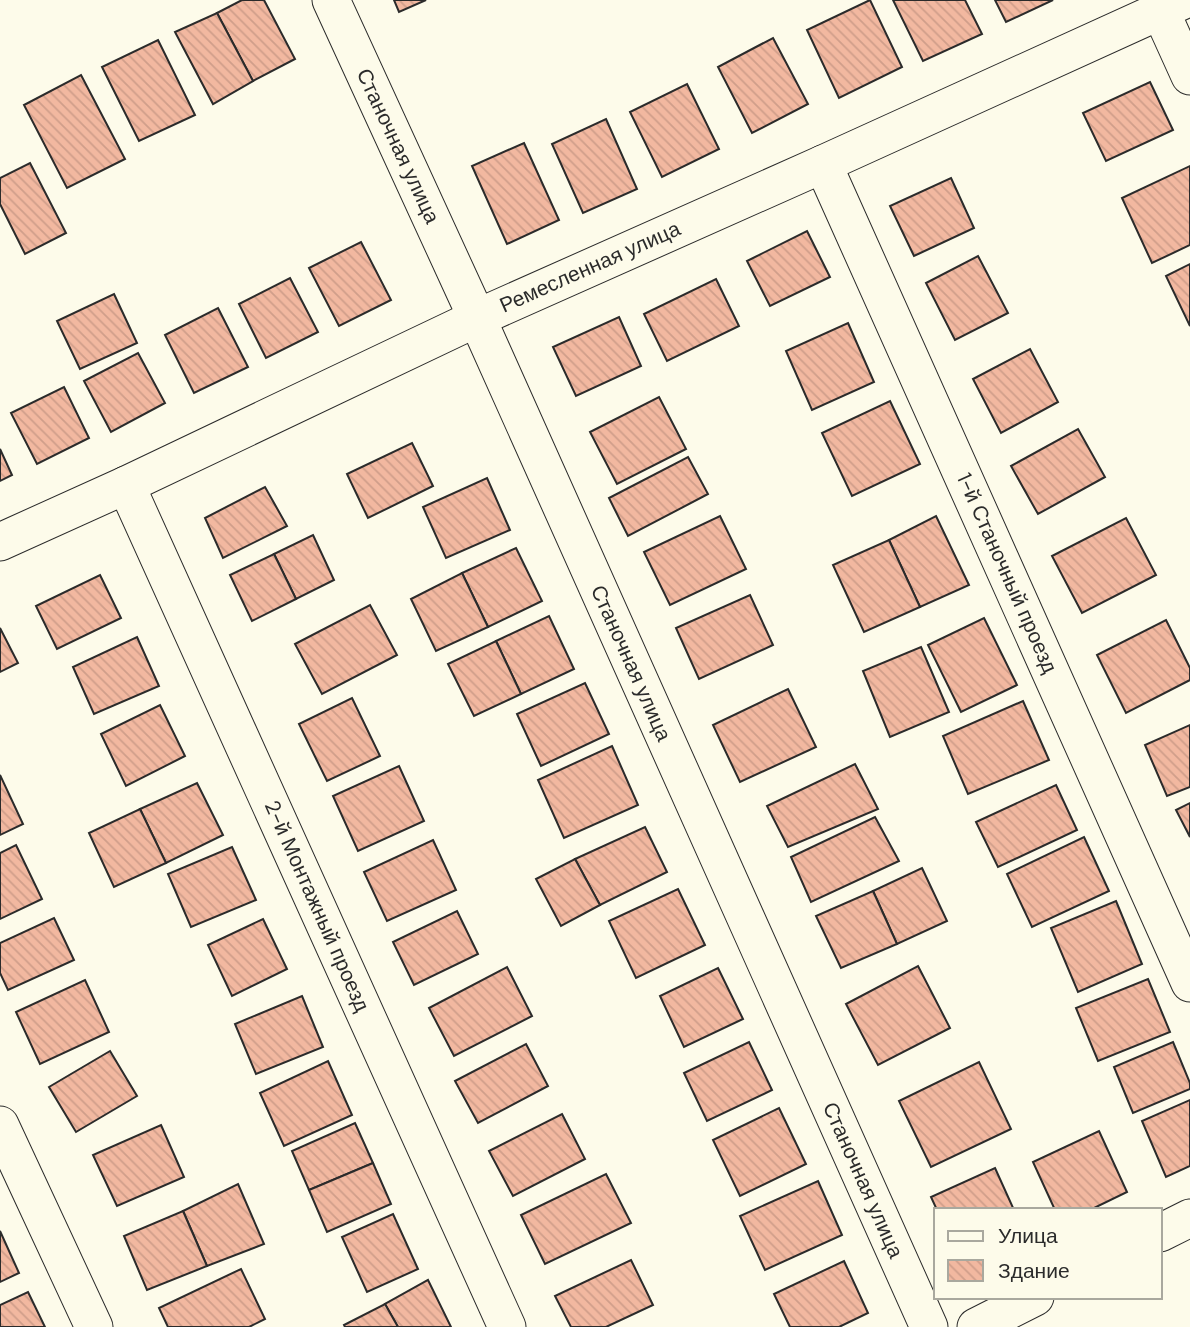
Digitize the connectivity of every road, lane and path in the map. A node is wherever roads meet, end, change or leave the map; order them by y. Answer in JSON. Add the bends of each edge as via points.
{"nodes":[{"id":1,"x":331,"y":0,"type":"edge"},
{"id":2,"x":1172,"y":6,"type":"edge"},
{"id":3,"x":1190,"y":76,"type":"edge"},
{"id":4,"x":823,"y":164,"type":"junction"},
{"id":5,"x":477,"y":318,"type":"junction"},
{"id":6,"x":126,"y":485,"type":"junction"},
{"id":7,"x":0,"y":542,"type":"edge"},
{"id":8,"x":1190,"y":983,"type":"edge"},
{"id":9,"x":0,"y":1125,"type":"edge"},
{"id":10,"x":1190,"y":1218,"type":"edge"},
{"id":11,"x":1162,"y":1232,"type":"edge"},
{"id":12,"x":1031,"y":1299,"type":"edge"},
{"id":13,"x":94,"y":1327,"type":"edge"},
{"id":14,"x":508,"y":1327,"type":"edge"},
{"id":15,"x":929,"y":1327,"type":"edge"},
{"id":16,"x":976,"y":1327,"type":"edge"}],
"edges":[{"from":1,"to":5,"type":"street","name":"Станочная улица"},
{"from":2,"to":3,"type":"street"},
{"from":2,"to":4,"type":"street","name":"Ремесленная улица"},
{"from":4,"to":5,"type":"street","name":"Ремесленная улица"},
{"from":4,"to":8,"type":"street","name":"1-й Станочный проезд"},
{"from":5,"to":6,"type":"street","name":"Ремесленная улица"},
{"from":5,"to":15,"type":"street","name":"Станочная улица"},
{"from":6,"to":7,"type":"street","name":"Ремесленная улица"},
{"from":6,"to":14,"type":"street","name":"2-й Монтажный проезд"},
{"from":9,"to":13,"type":"street"},
{"from":10,"to":11,"type":"street"},
{"from":12,"to":16,"type":"street"}]}
